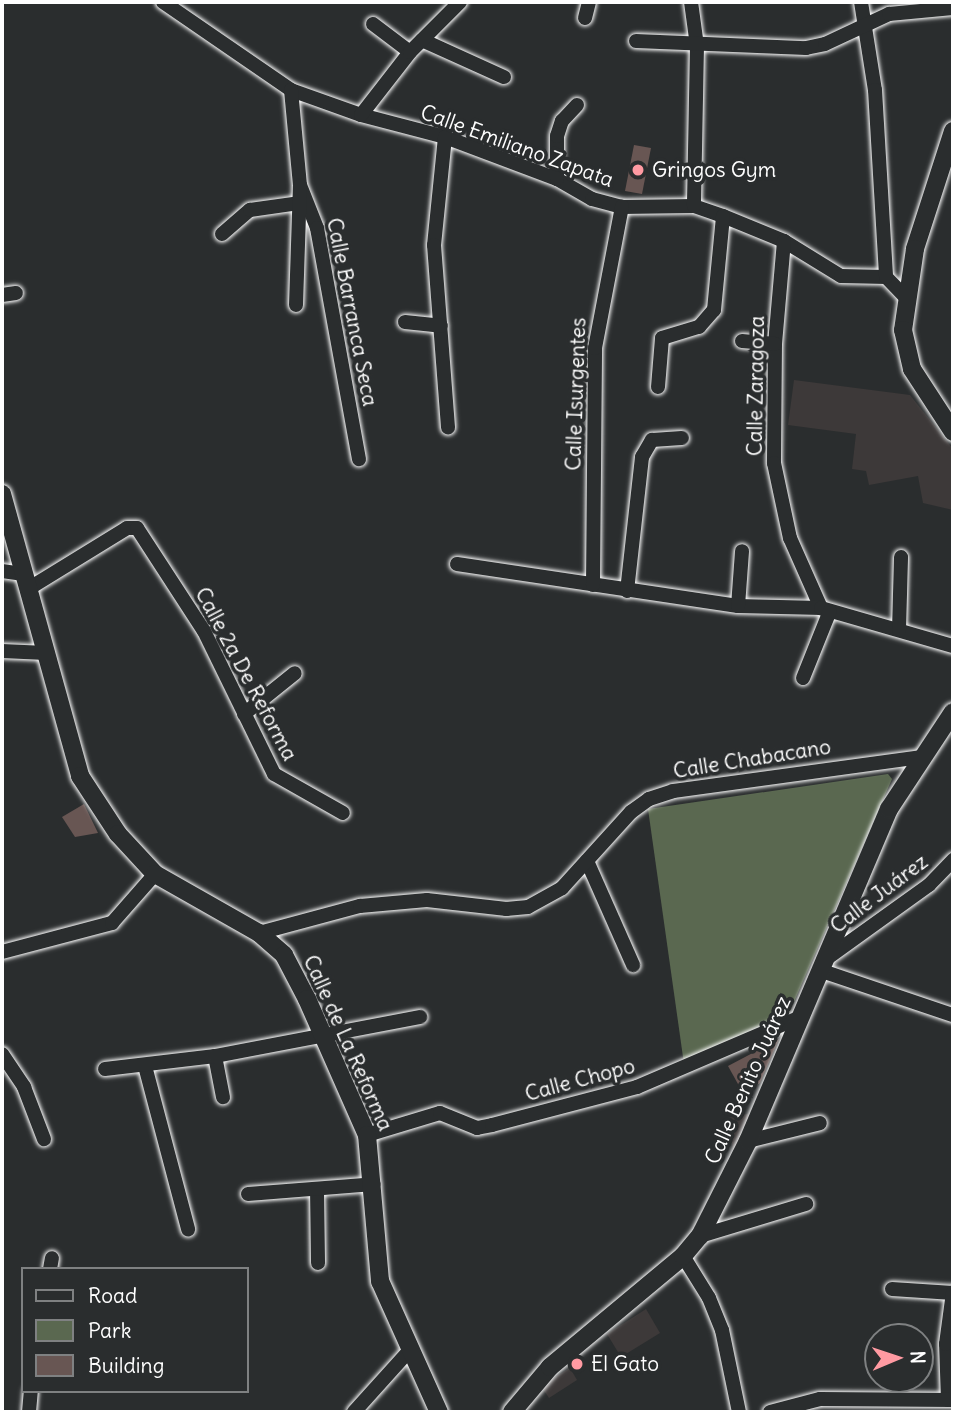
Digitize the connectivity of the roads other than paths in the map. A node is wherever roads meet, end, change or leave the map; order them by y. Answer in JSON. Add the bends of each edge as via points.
{"nodes":[{"id":1,"x":163,"y":2,"type":"edge"},
{"id":2,"x":460,"y":2,"type":"edge"},
{"id":3,"x":589,"y":2,"type":"edge"},
{"id":4,"x":691,"y":2,"type":"edge"},
{"id":5,"x":861,"y":2,"type":"edge"},
{"id":6,"x":953,"y":8,"type":"edge"},
{"id":7,"x":585,"y":18,"type":"dead end"},
{"id":8,"x":373,"y":24,"type":"dead end"},
{"id":9,"x":862,"y":27,"type":"junction"},
{"id":10,"x":422,"y":40,"type":"junction"},
{"id":11,"x":636,"y":41,"type":"dead end"},
{"id":12,"x":697,"y":46,"type":"junction"},
{"id":13,"x":410,"y":52,"type":"junction"},
{"id":14,"x":504,"y":77,"type":"dead end"},
{"id":15,"x":291,"y":90,"type":"junction"},
{"id":16,"x":577,"y":105,"type":"dead end"},
{"id":17,"x":361,"y":115,"type":"junction"},
{"id":18,"x":953,"y":131,"type":"edge"},
{"id":19,"x":445,"y":138,"type":"junction"},
{"id":20,"x":556,"y":179,"type":"junction"},
{"id":21,"x":300,"y":185,"type":"junction"},
{"id":22,"x":299,"y":203,"type":"junction"},
{"id":23,"x":694,"y":206,"type":"junction"},
{"id":24,"x":622,"y":207,"type":"junction"},
{"id":25,"x":723,"y":216,"type":"junction"},
{"id":26,"x":222,"y":234,"type":"dead end"},
{"id":27,"x":784,"y":241,"type":"junction"},
{"id":28,"x":886,"y":277,"type":"junction"},
{"id":29,"x":905,"y":297,"type":"junction"},
{"id":30,"x":296,"y":305,"type":"dead end"},
{"id":31,"x":405,"y":322,"type":"dead end"},
{"id":32,"x":441,"y":326,"type":"junction"},
{"id":33,"x":742,"y":341,"type":"dead end"},
{"id":34,"x":775,"y":344,"type":"junction"},
{"id":35,"x":658,"y":387,"type":"dead end"},
{"id":36,"x":447,"y":427,"type":"dead end"},
{"id":37,"x":953,"y":432,"type":"edge"},
{"id":38,"x":681,"y":438,"type":"dead end"},
{"id":39,"x":359,"y":459,"type":"dead end"},
{"id":40,"x":2,"y":494,"type":"edge"},
{"id":41,"x":743,"y":551,"type":"dead end"},
{"id":42,"x":901,"y":556,"type":"dead end"},
{"id":43,"x":457,"y":564,"type":"dead end"},
{"id":44,"x":2,"y":571,"type":"edge"},
{"id":45,"x":27,"y":582,"type":"junction"},
{"id":46,"x":593,"y":585,"type":"junction"},
{"id":47,"x":627,"y":591,"type":"junction"},
{"id":48,"x":738,"y":606,"type":"junction"},
{"id":49,"x":825,"y":610,"type":"junction"},
{"id":50,"x":898,"y":629,"type":"junction"},
{"id":51,"x":953,"y":646,"type":"edge"},
{"id":52,"x":2,"y":650,"type":"edge"},
{"id":53,"x":46,"y":653,"type":"junction"},
{"id":54,"x":295,"y":673,"type":"dead end"},
{"id":55,"x":803,"y":678,"type":"dead end"},
{"id":56,"x":244,"y":714,"type":"junction"},
{"id":57,"x":950,"y":721,"type":"edge"},
{"id":58,"x":921,"y":757,"type":"junction"},
{"id":59,"x":343,"y":813,"type":"dead end"},
{"id":60,"x":953,"y":860,"type":"edge"},
{"id":61,"x":587,"y":861,"type":"junction"},
{"id":62,"x":155,"y":874,"type":"junction"},
{"id":63,"x":259,"y":933,"type":"junction"},
{"id":64,"x":2,"y":952,"type":"edge"},
{"id":65,"x":633,"y":965,"type":"dead end"},
{"id":66,"x":824,"y":965,"type":"junction"},
{"id":67,"x":953,"y":1016,"type":"edge"},
{"id":68,"x":420,"y":1017,"type":"dead end"},
{"id":69,"x":798,"y":1018,"type":"junction"},
{"id":70,"x":323,"y":1036,"type":"junction"},
{"id":71,"x":2,"y":1054,"type":"edge"},
{"id":72,"x":215,"y":1056,"type":"junction"},
{"id":73,"x":145,"y":1066,"type":"junction"},
{"id":74,"x":105,"y":1069,"type":"dead end"},
{"id":75,"x":223,"y":1097,"type":"dead end"},
{"id":76,"x":820,"y":1123,"type":"dead end"},
{"id":77,"x":367,"y":1135,"type":"junction"},
{"id":78,"x":44,"y":1139,"type":"dead end"},
{"id":79,"x":748,"y":1141,"type":"junction"},
{"id":80,"x":374,"y":1184,"type":"junction"},
{"id":81,"x":317,"y":1189,"type":"junction"},
{"id":82,"x":248,"y":1194,"type":"dead end"},
{"id":83,"x":806,"y":1204,"type":"dead end"},
{"id":84,"x":188,"y":1229,"type":"dead end"},
{"id":85,"x":701,"y":1236,"type":"junction"},
{"id":86,"x":683,"y":1256,"type":"junction"},
{"id":87,"x":318,"y":1263,"type":"dead end"},
{"id":88,"x":892,"y":1289,"type":"dead end"},
{"id":89,"x":953,"y":1292,"type":"edge"},
{"id":90,"x":410,"y":1351,"type":"junction"},
{"id":91,"x":31,"y":1393,"type":"edge"},
{"id":92,"x":951,"y":1400,"type":"edge"},
{"id":93,"x":29,"y":1412,"type":"edge"},
{"id":94,"x":354,"y":1412,"type":"edge"},
{"id":95,"x":439,"y":1412,"type":"edge"},
{"id":96,"x":512,"y":1412,"type":"edge"},
{"id":97,"x":739,"y":1412,"type":"edge"},
{"id":98,"x":770,"y":1412,"type":"edge"}],
"edges":[{"from":1,"to":15,"type":"street","name":"Calle Emiliano Zapata"},
{"from":2,"to":10,"type":"street"},
{"from":3,"to":7,"type":"street"},
{"from":4,"to":12,"type":"street"},
{"from":5,"to":9,"type":"street"},
{"from":6,"to":9,"type":"street","via":[[915,9]]},
{"from":8,"to":13,"type":"street"},
{"from":9,"to":12,"type":"street","via":[[806,47]]},
{"from":9,"to":28,"type":"street","via":[[875,90]]},
{"from":10,"to":13,"type":"street"},
{"from":10,"to":14,"type":"street"},
{"from":11,"to":12,"type":"street"},
{"from":12,"to":23,"type":"street"},
{"from":13,"to":17,"type":"street"},
{"from":15,"to":17,"type":"street","name":"Calle Emiliano Zapata"},
{"from":15,"to":21,"type":"street","name":"Calle Barranca Seca"},
{"from":16,"to":20,"type":"street","via":[[562,121],[557,136]]},
{"from":17,"to":19,"type":"street","name":"Calle Emiliano Zapata"},
{"from":18,"to":29,"type":"street"},
{"from":19,"to":20,"type":"street","name":"Calle Emiliano Zapata"},
{"from":19,"to":32,"type":"street","via":[[434,245]]},
{"from":20,"to":24,"type":"street","name":"Calle Emiliano Zapata","via":[[592,199]]},
{"from":21,"to":22,"type":"street"},
{"from":21,"to":39,"type":"street","name":"Calle Barranca Seca","via":[[317,228]]},
{"from":22,"to":26,"type":"street","via":[[250,210]]},
{"from":22,"to":30,"type":"street"},
{"from":23,"to":24,"type":"street","name":"Calle Emiliano Zapata"},
{"from":23,"to":25,"type":"street","name":"Calle Emiliano Zapata"},
{"from":24,"to":46,"type":"street","name":"Calle Isurgentes","via":[[595,348]]},
{"from":25,"to":27,"type":"street","name":"Calle Emiliano Zapata"},
{"from":25,"to":35,"type":"street","via":[[714,310],[699,327],[662,338]]},
{"from":27,"to":28,"type":"street","name":"Calle Emiliano Zapata","via":[[841,276]]},
{"from":27,"to":34,"type":"street","name":"Calle Zaragoza"},
{"from":28,"to":29,"type":"street"},
{"from":29,"to":37,"type":"street","via":[[903,330],[912,369]]},
{"from":31,"to":32,"type":"street"},
{"from":32,"to":36,"type":"street"},
{"from":33,"to":34,"type":"street"},
{"from":34,"to":49,"type":"street","name":"Calle Zaragoza","via":[[774,463],[790,538]]},
{"from":38,"to":47,"type":"street","via":[[652,440],[642,457]]},
{"from":40,"to":45,"type":"street","name":"Calle de La Reforma"},
{"from":41,"to":48,"type":"street"},
{"from":42,"to":50,"type":"street"},
{"from":43,"to":46,"type":"street"},
{"from":44,"to":45,"type":"street"},
{"from":45,"to":53,"type":"street","name":"Calle de La Reforma"},
{"from":45,"to":56,"type":"street","name":"Calle 2a De Reforma","via":[[127,528],[137,528],[204,631]]},
{"from":46,"to":47,"type":"street"},
{"from":47,"to":48,"type":"street"},
{"from":48,"to":49,"type":"street"},
{"from":49,"to":50,"type":"street"},
{"from":49,"to":55,"type":"street"},
{"from":50,"to":51,"type":"street"},
{"from":52,"to":53,"type":"street"},
{"from":53,"to":62,"type":"street","name":"Calle de La Reforma","via":[[80,776],[118,834]]},
{"from":54,"to":56,"type":"street"},
{"from":56,"to":59,"type":"street","name":"Calle 2a De Reforma","via":[[280,780]]},
{"from":57,"to":58,"type":"street","name":"Calle Benito Juárez"},
{"from":58,"to":61,"type":"street","name":"Calle Chabacano","via":[[673,791],[649,799],[631,812]]},
{"from":58,"to":66,"type":"street","name":"Calle Benito Juárez","via":[[889,809]]},
{"from":60,"to":66,"type":"street","name":"Calle Juárez"},
{"from":61,"to":63,"type":"street","name":"Calle Chabacano","via":[[562,888],[528,907],[506,909],[427,900],[359,906]]},
{"from":61,"to":65,"type":"street"},
{"from":62,"to":63,"type":"street","name":"Calle de La Reforma"},
{"from":62,"to":64,"type":"street","via":[[112,923]]},
{"from":63,"to":70,"type":"street","name":"Calle de La Reforma","via":[[284,956]]},
{"from":66,"to":67,"type":"street"},
{"from":66,"to":69,"type":"street","name":"Calle Benito Juárez"},
{"from":68,"to":70,"type":"street"},
{"from":69,"to":77,"type":"street","name":"Calle Chopo","via":[[637,1087],[477,1128],[440,1113]]},
{"from":69,"to":79,"type":"street","name":"Calle Benito Juárez"},
{"from":70,"to":72,"type":"street"},
{"from":70,"to":77,"type":"street","name":"Calle de La Reforma"},
{"from":71,"to":78,"type":"street","via":[[24,1087]]},
{"from":72,"to":73,"type":"street"},
{"from":72,"to":75,"type":"street"},
{"from":73,"to":74,"type":"street"},
{"from":73,"to":84,"type":"street"},
{"from":76,"to":79,"type":"street"},
{"from":77,"to":80,"type":"street","name":"Calle de La Reforma"},
{"from":79,"to":85,"type":"street","name":"Calle Benito Juárez"},
{"from":80,"to":81,"type":"street"},
{"from":80,"to":90,"type":"street","name":"Calle de La Reforma","via":[[380,1281]]},
{"from":81,"to":82,"type":"street"},
{"from":81,"to":87,"type":"street"},
{"from":83,"to":85,"type":"street"},
{"from":85,"to":86,"type":"street","name":"Calle Benito Juárez"},
{"from":86,"to":96,"type":"street","name":"Calle Benito Juárez","via":[[550,1367]]},
{"from":86,"to":97,"type":"street","via":[[722,1330]]},
{"from":88,"to":89,"type":"street"},
{"from":89,"to":92,"type":"street","via":[[947,1344]]},
{"from":90,"to":94,"type":"street"},
{"from":90,"to":95,"type":"street","name":"Calle de La Reforma"},
{"from":91,"to":93,"type":"street"},
{"from":92,"to":98,"type":"street","via":[[820,1399]]}]}
